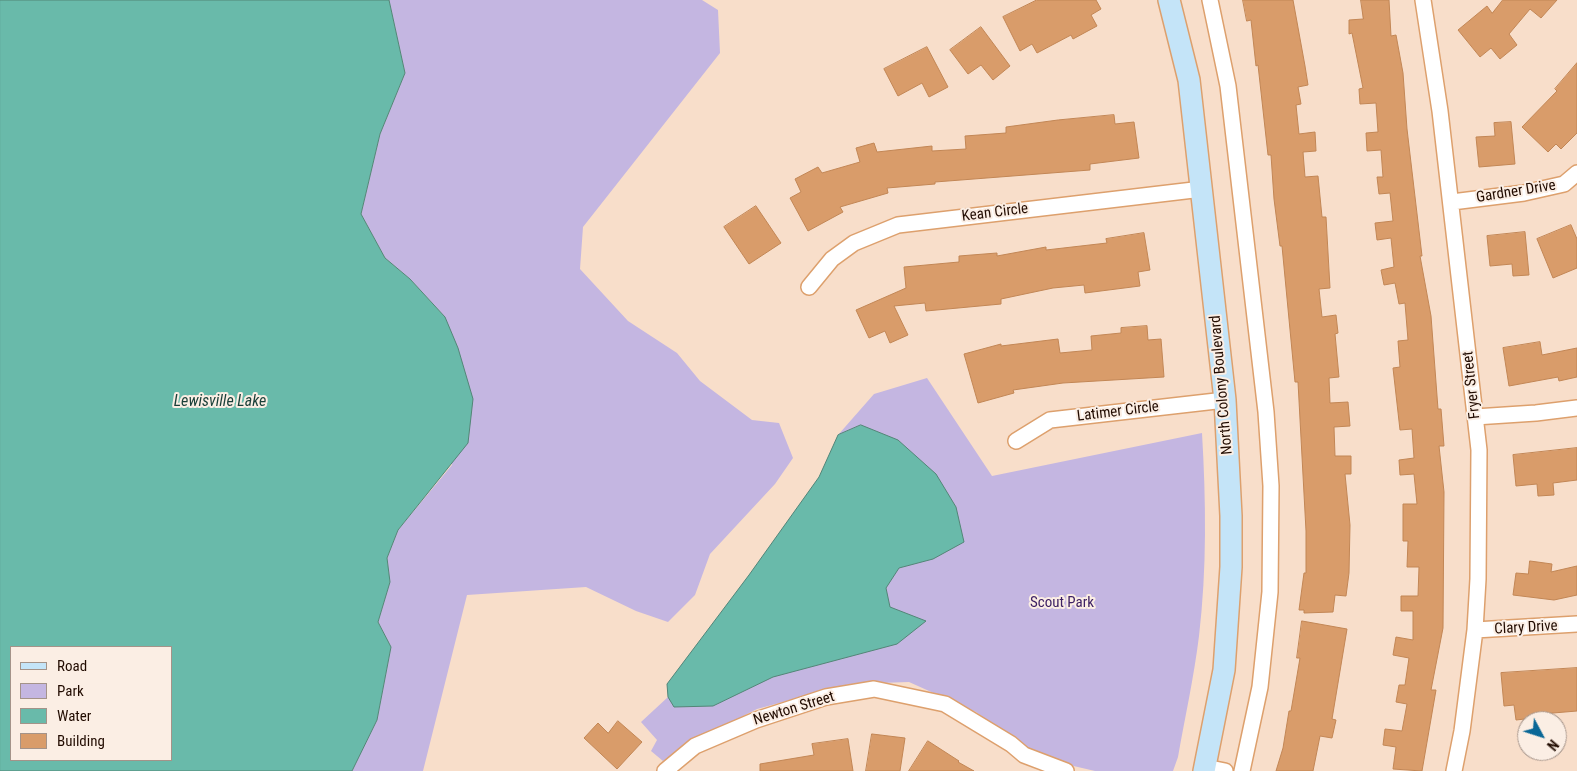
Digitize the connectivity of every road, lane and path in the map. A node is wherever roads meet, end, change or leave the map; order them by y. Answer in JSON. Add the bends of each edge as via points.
{"nodes":[{"id":1,"x":1170,"y":0,"type":"edge"},
{"id":2,"x":1210,"y":0,"type":"edge"},
{"id":3,"x":1423,"y":0,"type":"edge"},
{"id":4,"x":1577,"y":173,"type":"edge"},
{"id":5,"x":1202,"y":189,"type":"junction"},
{"id":6,"x":1452,"y":202,"type":"junction"},
{"id":7,"x":809,"y":287,"type":"dead end"},
{"id":8,"x":1225,"y":400,"type":"junction"},
{"id":9,"x":1577,"y":408,"type":"edge"},
{"id":10,"x":1475,"y":417,"type":"junction"},
{"id":11,"x":1016,"y":441,"type":"dead end"},
{"id":12,"x":1577,"y":624,"type":"edge"},
{"id":13,"x":1475,"y":630,"type":"junction"},
{"id":14,"x":1204,"y":769,"type":"edge"},
{"id":15,"x":664,"y":771,"type":"edge"},
{"id":16,"x":1066,"y":771,"type":"edge"},
{"id":17,"x":1225,"y":771,"type":"edge"},
{"id":18,"x":1242,"y":771,"type":"edge"},
{"id":19,"x":1454,"y":771,"type":"edge"}],
"edges":[{"from":1,"to":5,"type":"main road","name":"North Colony Boulevard","via":[[1189,80]]},
{"from":2,"to":18,"type":"street","via":[[1228,86],[1266,412],[1271,486],[1270,592],[1261,678]]},
{"from":3,"to":6,"type":"street","name":"Fryer Street"},
{"from":4,"to":6,"type":"street","name":"Gardner Drive","via":[[1564,184],[1524,193]]},
{"from":5,"to":7,"type":"street","name":"Kean Circle","via":[[898,225],[854,243],[832,260]]},
{"from":5,"to":8,"type":"main road","name":"North Colony Boulevard"},
{"from":6,"to":10,"type":"street","name":"Fryer Street"},
{"from":8,"to":11,"type":"street","name":"Latimer Circle","via":[[1050,420]]},
{"from":8,"to":14,"type":"main road","name":"North Colony Boulevard","via":[[1231,567],[1224,670]]},
{"from":9,"to":10,"type":"street"},
{"from":10,"to":13,"type":"street","name":"Fryer Street","via":[[1480,496]]},
{"from":12,"to":13,"type":"street","name":"Clary Drive"},
{"from":13,"to":19,"type":"street","name":"Fryer Street"},
{"from":14,"to":17,"type":"street"},
{"from":15,"to":16,"type":"street","name":"Newton Street","via":[[694,746],[756,720],[826,697],[874,690],[945,704],[1024,755]]}]}
